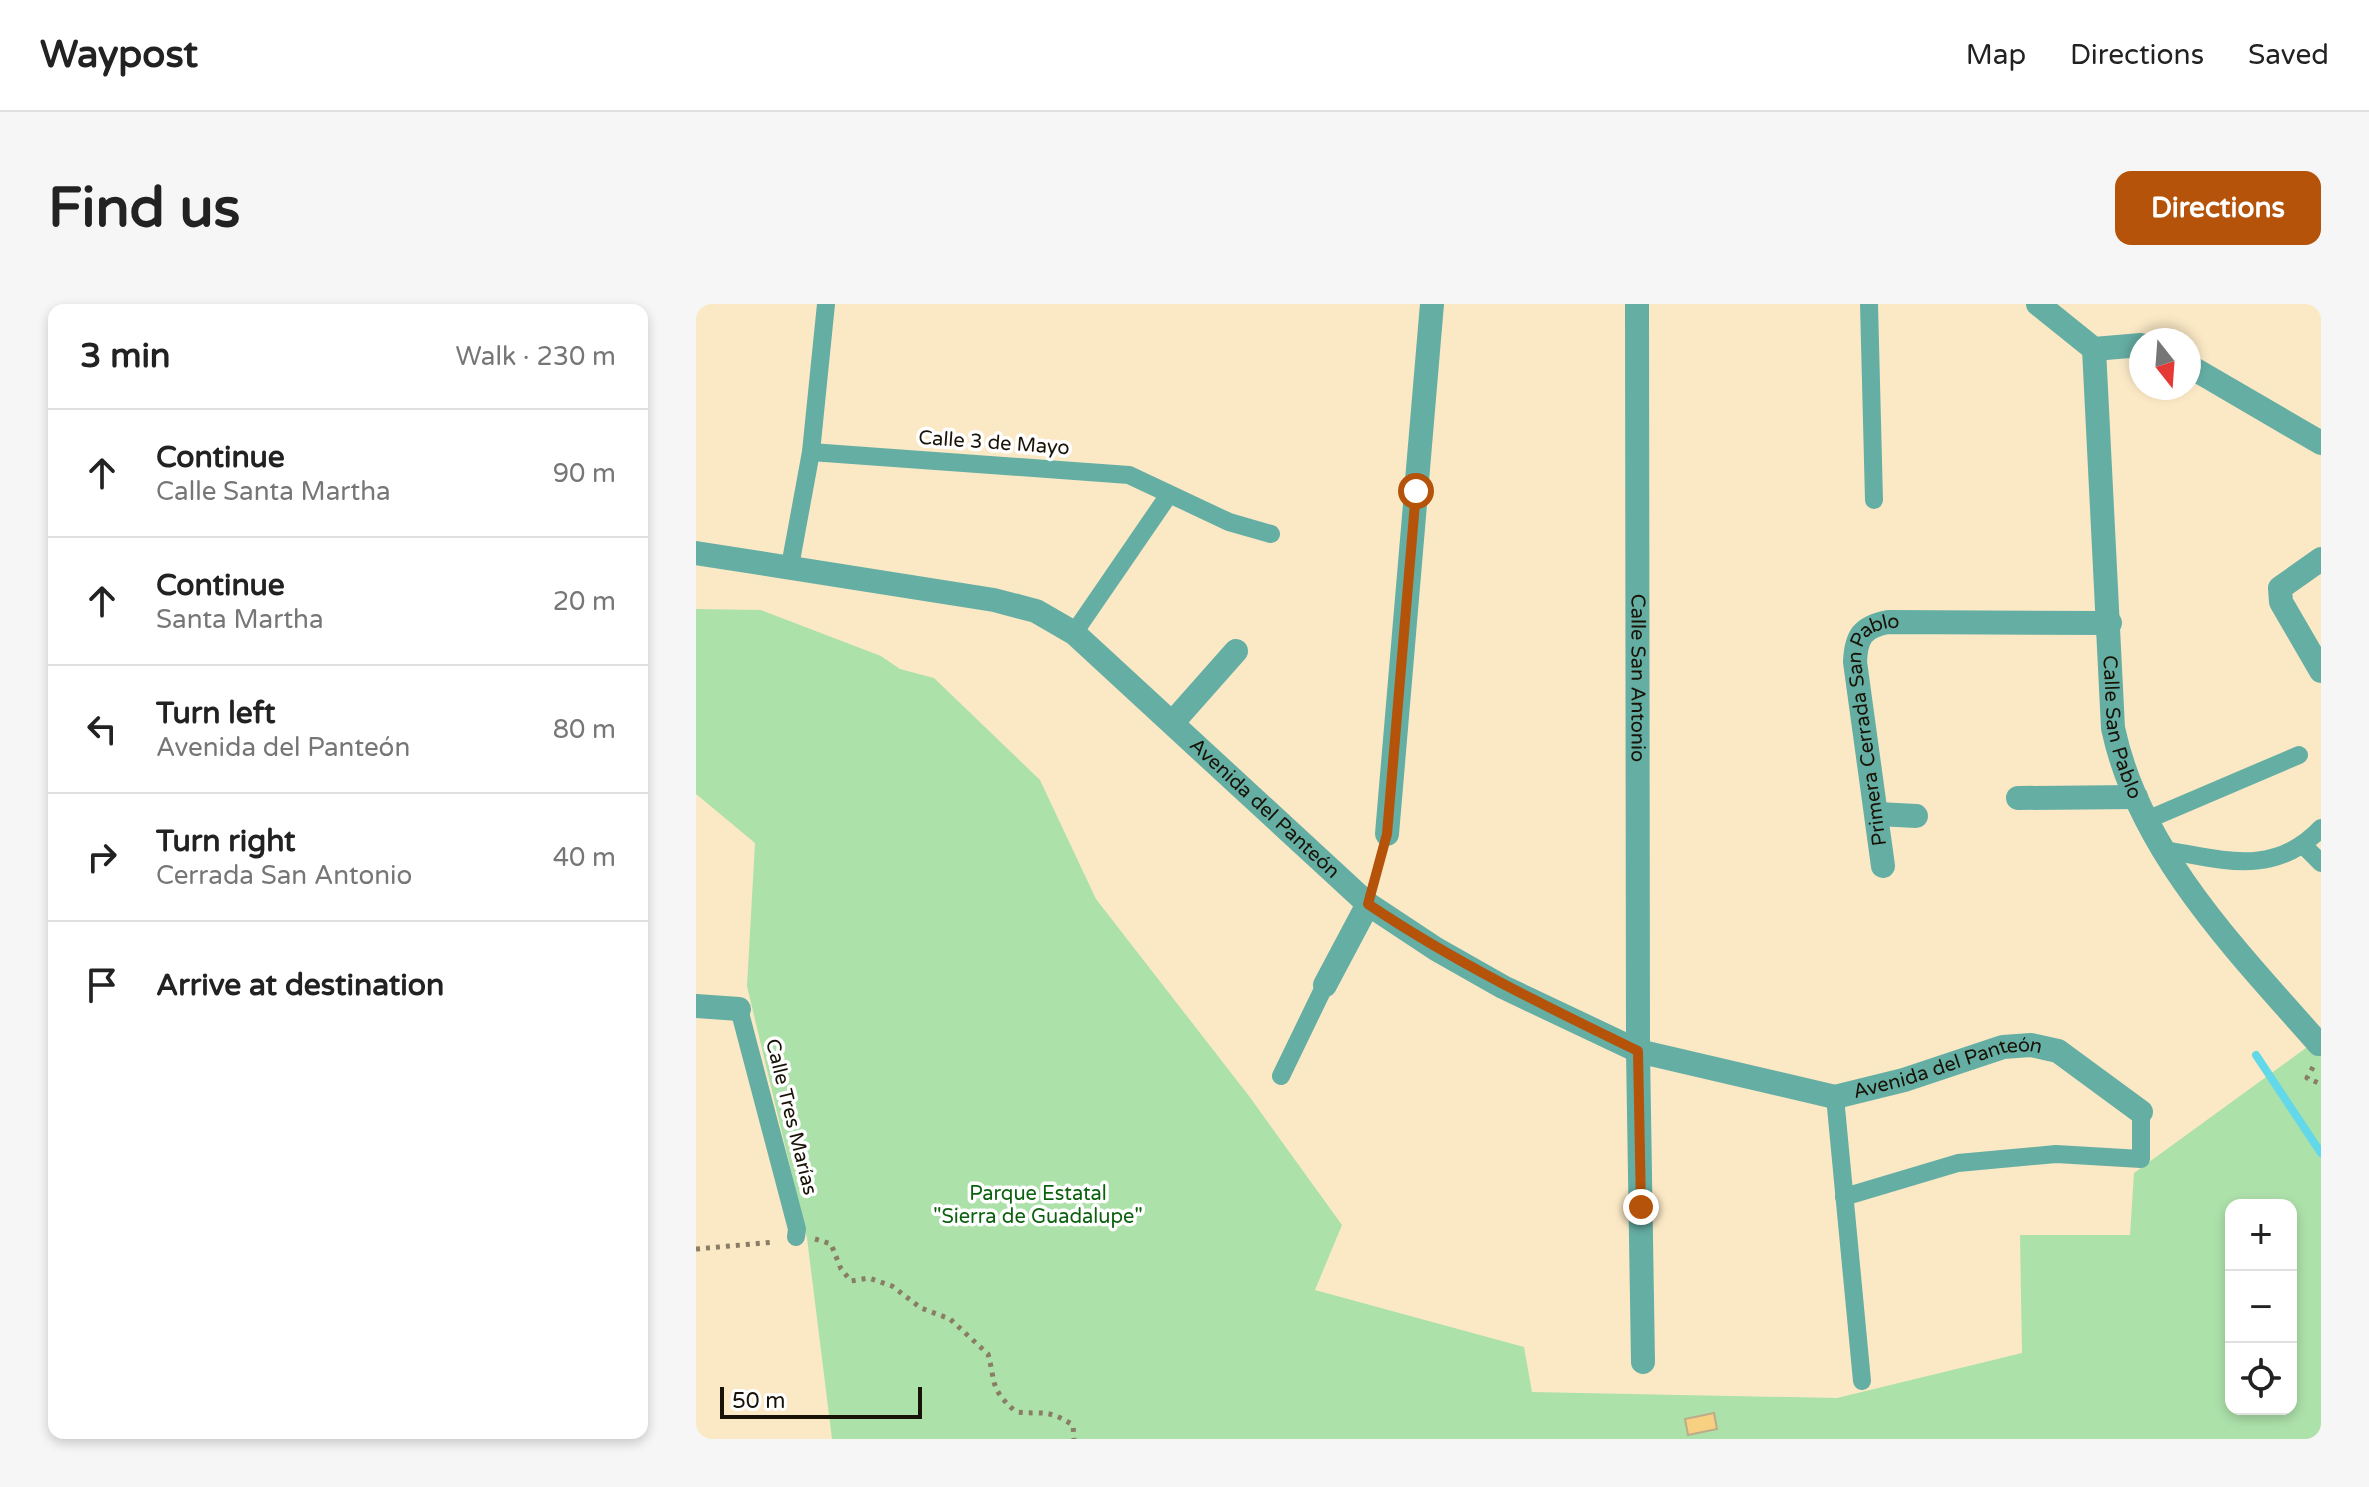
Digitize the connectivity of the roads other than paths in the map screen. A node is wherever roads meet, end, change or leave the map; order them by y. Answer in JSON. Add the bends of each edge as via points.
{"nodes":[{"id":1,"x":826,"y":304,"type":"edge"},
{"id":2,"x":1432,"y":304,"type":"edge"},
{"id":3,"x":1637,"y":304,"type":"edge"},
{"id":4,"x":1869,"y":304,"type":"edge"},
{"id":5,"x":2038,"y":304,"type":"edge"},
{"id":6,"x":2129,"y":346,"type":"edge"},
{"id":7,"x":2094,"y":349,"type":"junction"},
{"id":8,"x":2201,"y":373,"type":"edge"},
{"id":9,"x":2321,"y":443,"type":"edge"},
{"id":10,"x":811,"y":452,"type":"junction"},
{"id":11,"x":1168,"y":496,"type":"junction"},
{"id":12,"x":1874,"y":500,"type":"dead end"},
{"id":13,"x":1271,"y":534,"type":"dead end"},
{"id":14,"x":696,"y":553,"type":"edge"},
{"id":15,"x":2321,"y":559,"type":"edge"},
{"id":16,"x":790,"y":566,"type":"junction"},
{"id":17,"x":2110,"y":623,"type":"junction"},
{"id":18,"x":1074,"y":633,"type":"junction"},
{"id":19,"x":1236,"y":651,"type":"dead end"},
{"id":20,"x":2321,"y":671,"type":"edge"},
{"id":21,"x":1174,"y":721,"type":"junction"},
{"id":22,"x":2299,"y":755,"type":"dead end"},
{"id":23,"x":2136,"y":797,"type":"junction"},
{"id":24,"x":2018,"y":798,"type":"dead end"},
{"id":25,"x":1878,"y":814,"type":"junction"},
{"id":26,"x":1916,"y":816,"type":"dead end"},
{"id":27,"x":2149,"y":819,"type":"junction"},
{"id":28,"x":2321,"y":828,"type":"edge"},
{"id":29,"x":1387,"y":834,"type":"road end"},
{"id":30,"x":2304,"y":846,"type":"junction"},
{"id":31,"x":2165,"y":850,"type":"junction"},
{"id":32,"x":2321,"y":863,"type":"edge"},
{"id":33,"x":1883,"y":866,"type":"dead end"},
{"id":34,"x":1368,"y":904,"type":"junction"},
{"id":35,"x":1325,"y":985,"type":"joint"},
{"id":36,"x":696,"y":1006,"type":"edge"},
{"id":37,"x":739,"y":1009,"type":"joint"},
{"id":38,"x":2319,"y":1044,"type":"dead end"},
{"id":39,"x":1638,"y":1051,"type":"junction"},
{"id":40,"x":1281,"y":1076,"type":"dead end"},
{"id":41,"x":1835,"y":1097,"type":"junction"},
{"id":42,"x":2141,"y":1112,"type":"joint"},
{"id":43,"x":1844,"y":1197,"type":"junction"},
{"id":44,"x":796,"y":1237,"type":"road end"},
{"id":45,"x":1643,"y":1362,"type":"dead end"},
{"id":46,"x":1862,"y":1381,"type":"dead end"}],
"edges":[{"from":1,"to":10,"type":"street"},
{"from":2,"to":29,"type":"street"},
{"from":3,"to":39,"type":"street","name":"Calle San Antonio"},
{"from":4,"to":12,"type":"street"},
{"from":5,"to":7,"type":"street"},
{"from":6,"to":7,"type":"street"},
{"from":7,"to":17,"type":"street","name":"Calle San Pablo"},
{"from":8,"to":9,"type":"street"},
{"from":10,"to":11,"type":"street","name":"Calle 3 de Mayo","via":[[1129,475]]},
{"from":10,"to":16,"type":"street"},
{"from":11,"to":13,"type":"street","name":"Calle 3 de Mayo"},
{"from":11,"to":18,"type":"street"},
{"from":14,"to":16,"type":"street","name":"Avenida del Panteón"},
{"from":15,"to":20,"type":"street","via":[[2280,588],[2281,602]]},
{"from":16,"to":18,"type":"street","name":"Avenida del Panteón","via":[[994,600],[1036,611]]},
{"from":17,"to":23,"type":"street","name":"Calle San Pablo","via":[[2113,728]]},
{"from":17,"to":25,"type":"street","name":"Primera Cerrada San Pablo","via":[[1869,626],[1856,640],[1855,662]]},
{"from":18,"to":21,"type":"street","name":"Avenida del Panteón"},
{"from":19,"to":21,"type":"street"},
{"from":21,"to":34,"type":"street","name":"Avenida del Panteón"},
{"from":22,"to":27,"type":"street"},
{"from":23,"to":24,"type":"street"},
{"from":23,"to":27,"type":"street","name":"Calle San Pablo"},
{"from":25,"to":26,"type":"street"},
{"from":25,"to":33,"type":"street","name":"Primera Cerrada San Pablo"},
{"from":27,"to":31,"type":"street","name":"Calle San Pablo"},
{"from":28,"to":30,"type":"street"},
{"from":30,"to":31,"type":"street","via":[[2249,864]]},
{"from":30,"to":32,"type":"street"},
{"from":31,"to":38,"type":"street","name":"Calle San Pablo","via":[[2211,922]]},
{"from":34,"to":35,"type":"street"},
{"from":34,"to":39,"type":"street","name":"Avenida del Panteón","via":[[1503,987]]},
{"from":35,"to":40,"type":"street"},
{"from":36,"to":37,"type":"street"},
{"from":37,"to":44,"type":"street","name":"Calle Tres Marías"},
{"from":39,"to":41,"type":"street","name":"Avenida del Panteón"},
{"from":39,"to":45,"type":"street","name":"Calle San Antonio"},
{"from":41,"to":42,"type":"street","name":"Avenida del Panteón","via":[[2003,1047],[2031,1045],[2058,1051]]},
{"from":41,"to":43,"type":"street"},
{"from":42,"to":43,"type":"street","via":[[2141,1159],[2056,1154],[1958,1163]]},
{"from":43,"to":46,"type":"street"}]}
